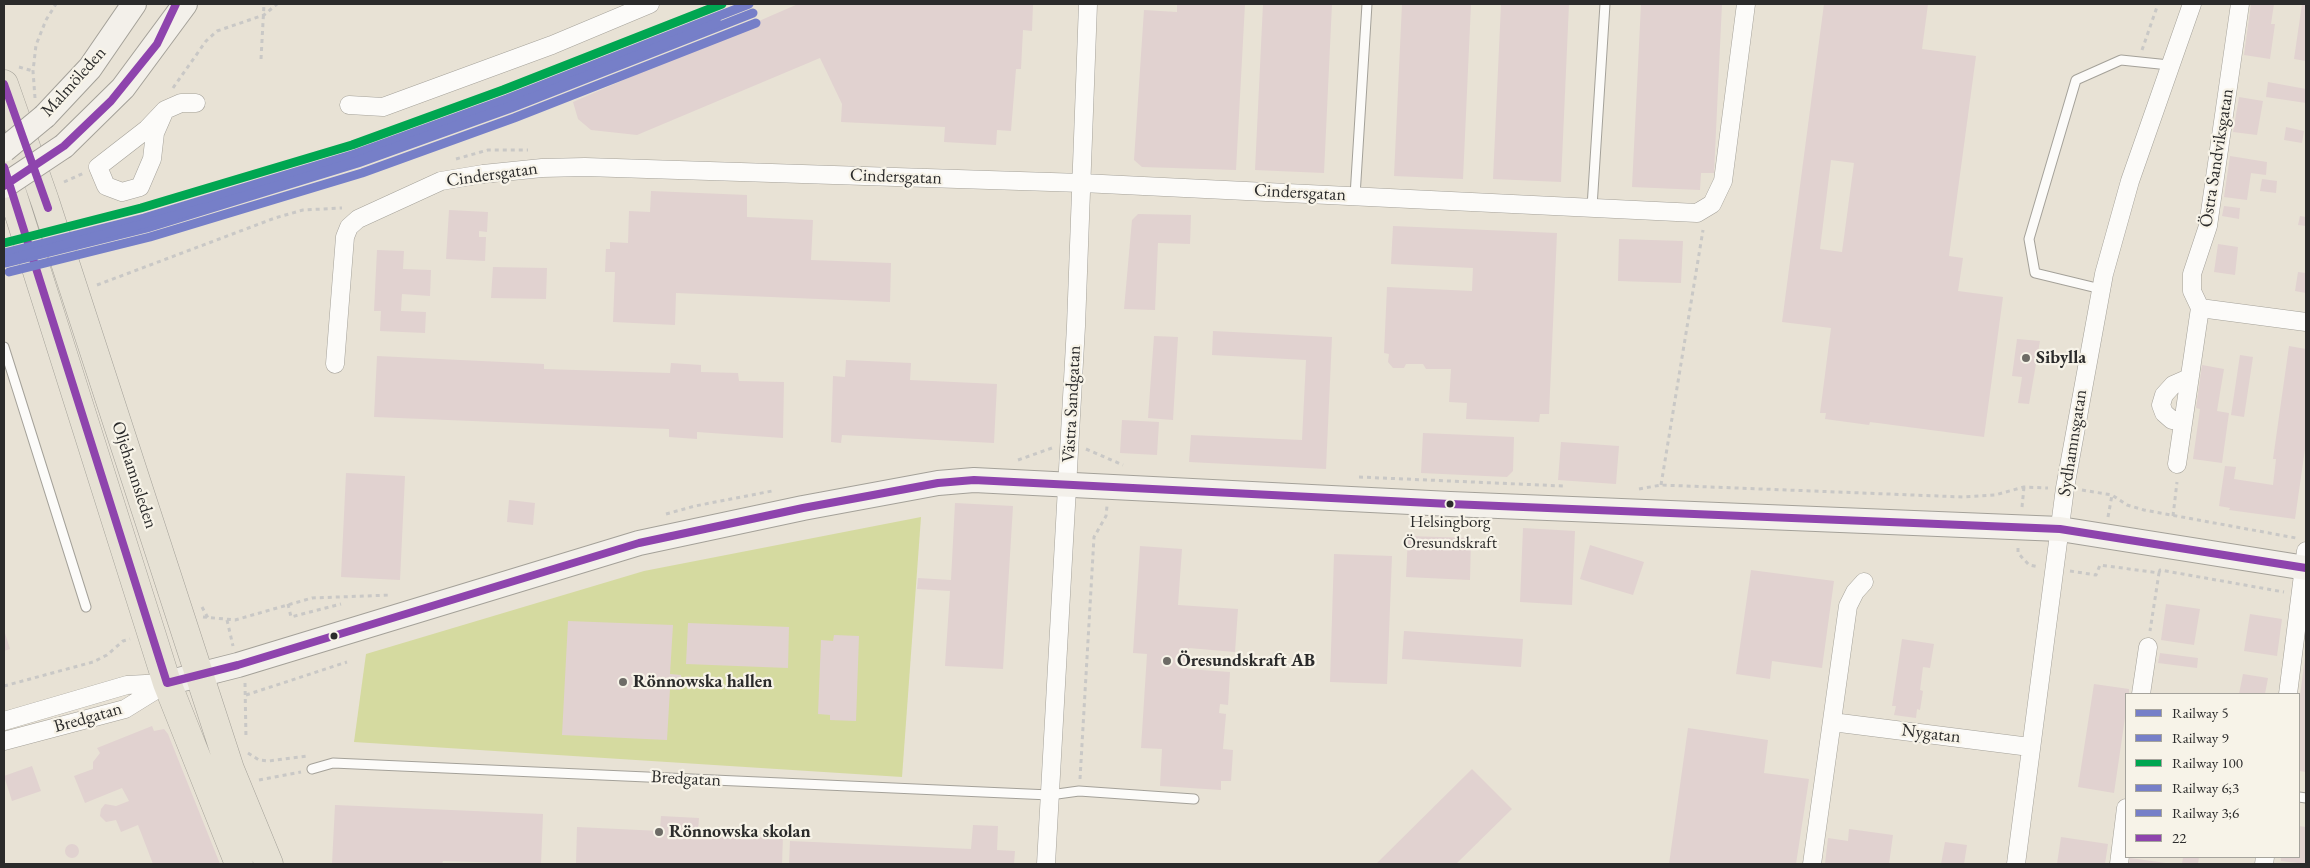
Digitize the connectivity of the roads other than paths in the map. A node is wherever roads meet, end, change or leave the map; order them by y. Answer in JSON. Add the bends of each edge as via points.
{"nodes":[{"id":1,"x":134,"y":4,"type":"edge"},
{"id":2,"x":176,"y":4,"type":"edge"},
{"id":3,"x":185,"y":4,"type":"edge"},
{"id":4,"x":189,"y":4,"type":"edge"},
{"id":5,"x":650,"y":4,"type":"edge"},
{"id":6,"x":1088,"y":4,"type":"edge"},
{"id":7,"x":1367,"y":4,"type":"edge"},
{"id":8,"x":1605,"y":4,"type":"edge"},
{"id":9,"x":1746,"y":4,"type":"edge"},
{"id":10,"x":2192,"y":4,"type":"edge"},
{"id":11,"x":2240,"y":4,"type":"edge"},
{"id":12,"x":157,"y":44,"type":"junction"},
{"id":13,"x":2169,"y":65,"type":"junction"},
{"id":14,"x":4,"y":84,"type":"edge"},
{"id":15,"x":196,"y":103,"type":"dead end"},
{"id":16,"x":350,"y":105,"type":"dead end"},
{"id":17,"x":165,"y":110,"type":"junction"},
{"id":18,"x":4,"y":150,"type":"edge"},
{"id":19,"x":4,"y":167,"type":"edge"},
{"id":20,"x":1082,"y":183,"type":"junction"},
{"id":21,"x":4,"y":186,"type":"edge"},
{"id":22,"x":1355,"y":196,"type":"junction"},
{"id":23,"x":1592,"y":207,"type":"junction"},
{"id":24,"x":2101,"y":289,"type":"junction"},
{"id":25,"x":2200,"y":308,"type":"junction"},
{"id":26,"x":2306,"y":322,"type":"edge"},
{"id":27,"x":4,"y":347,"type":"edge"},
{"id":28,"x":335,"y":364,"type":"dead end"},
{"id":29,"x":2190,"y":378,"type":"junction"},
{"id":30,"x":2183,"y":421,"type":"junction"},
{"id":31,"x":2177,"y":464,"type":"road end"},
{"id":32,"x":1068,"y":485,"type":"junction"},
{"id":33,"x":2060,"y":529,"type":"junction"},
{"id":34,"x":2303,"y":556,"type":"edge"},
{"id":35,"x":1864,"y":582,"type":"dead end"},
{"id":36,"x":86,"y":607,"type":"dead end"},
{"id":37,"x":2148,"y":647,"type":"road end"},
{"id":38,"x":198,"y":675,"type":"junction"},
{"id":39,"x":167,"y":683,"type":"junction"},
{"id":40,"x":2142,"y":693,"type":"edge"},
{"id":41,"x":2288,"y":693,"type":"edge"},
{"id":42,"x":4,"y":721,"type":"edge"},
{"id":43,"x":1832,"y":722,"type":"junction"},
{"id":44,"x":4,"y":741,"type":"edge"},
{"id":45,"x":2030,"y":747,"type":"junction"},
{"id":46,"x":312,"y":769,"type":"road end"},
{"id":47,"x":1050,"y":795,"type":"junction"},
{"id":48,"x":1194,"y":799,"type":"dead end"},
{"id":49,"x":2125,"y":816,"type":"edge"},
{"id":50,"x":239,"y":864,"type":"edge"},
{"id":51,"x":269,"y":864,"type":"edge"},
{"id":52,"x":1046,"y":864,"type":"edge"},
{"id":53,"x":1812,"y":864,"type":"edge"},
{"id":54,"x":2016,"y":864,"type":"edge"},
{"id":55,"x":2119,"y":864,"type":"edge"}],
"edges":[{"from":1,"to":18,"type":"street","name":"Malmöleden","bridge":true,"via":[[90,68],[41,109]]},
{"from":2,"to":12,"type":"street"},
{"from":3,"to":12,"type":"street","name":"Malmöleden"},
{"from":4,"to":12,"type":"street"},
{"from":5,"to":16,"type":"street","via":[[383,107]]},
{"from":6,"to":20,"type":"street","name":"Västra Sandgatan"},
{"from":7,"to":22,"type":"lane"},
{"from":8,"to":23,"type":"lane"},
{"from":9,"to":23,"type":"street","name":"Cindersgatan","via":[[1723,181],[1717,196],[1707,208],[1698,212]]},
{"from":10,"to":13,"type":"street","name":"Sydhamnsgatan"},
{"from":11,"to":25,"type":"street","name":"Östra Sandviksgatan","via":[[2208,226],[2192,274],[2192,291]]},
{"from":12,"to":21,"type":"street","name":"Malmöleden","bridge":true,"via":[[111,101],[64,146]]},
{"from":13,"to":24,"type":"street","name":"Sydhamnsgatan","via":[[2130,181]]},
{"from":13,"to":24,"type":"lane","via":[[2122,60],[2076,80],[2029,239],[2035,273]]},
{"from":14,"to":38,"type":"highway","name":"Oljehamnsleden","via":[[45,200]]},
{"from":15,"to":17,"type":"street","via":[[181,103]]},
{"from":17,"to":17,"type":"street","via":[[147,129],[98,167],[106,186],[122,192],[140,187],[152,159],[155,133]]},
{"from":19,"to":39,"type":"highway","name":"Oljehamnsleden"},
{"from":20,"to":22,"type":"street","name":"Cindersgatan"},
{"from":20,"to":28,"type":"street","name":"Cindersgatan","via":[[585,167],[522,170],[441,181],[358,220],[349,228],[345,237]]},
{"from":20,"to":32,"type":"street","name":"Västra Sandgatan"},
{"from":22,"to":23,"type":"street","name":"Cindersgatan"},
{"from":24,"to":33,"type":"street","name":"Sydhamnsgatan"},
{"from":25,"to":26,"type":"street"},
{"from":25,"to":29,"type":"street","name":"Östra Sandviksgatan"},
{"from":27,"to":36,"type":"lane"},
{"from":29,"to":30,"type":"street","name":"Östra Sandviksgatan"},
{"from":29,"to":30,"type":"street","via":[[2173,385],[2164,395],[2161,405],[2172,420]]},
{"from":30,"to":31,"type":"street","name":"Östra Sandviksgatan"},
{"from":32,"to":33,"type":"street","name":"Bredgatan"},
{"from":32,"to":38,"type":"street","name":"Bredgatan","via":[[974,480],[938,484],[692,531],[586,557]]},
{"from":32,"to":47,"type":"street","name":"Västra Sandgatan"},
{"from":33,"to":34,"type":"street","name":"Bredgatan"},
{"from":33,"to":45,"type":"street","name":"Sydhamnsgatan"},
{"from":34,"to":41,"type":"street"},
{"from":35,"to":43,"type":"street","via":[[1848,606]]},
{"from":37,"to":40,"type":"street"},
{"from":38,"to":39,"type":"street","name":"Bredgatan"},
{"from":38,"to":51,"type":"highway","name":"Oljehamnsleden","via":[[237,788]]},
{"from":39,"to":42,"type":"street","name":"Bredgatan","via":[[127,685]]},
{"from":39,"to":44,"type":"street","name":"Bredgatan","via":[[125,709]]},
{"from":39,"to":50,"type":"highway","name":"Oljehamnsleden"},
{"from":43,"to":45,"type":"street","name":"Nygatan"},
{"from":43,"to":53,"type":"street"},
{"from":45,"to":54,"type":"street","name":"Sydhamnsgatan"},
{"from":46,"to":47,"type":"lane","name":"Bredgatan","via":[[333,763]]},
{"from":47,"to":48,"type":"lane","name":"Bredgatan","via":[[1080,791]]},
{"from":47,"to":52,"type":"street","name":"Västra Sandgatan"},
{"from":49,"to":55,"type":"street"}]}
